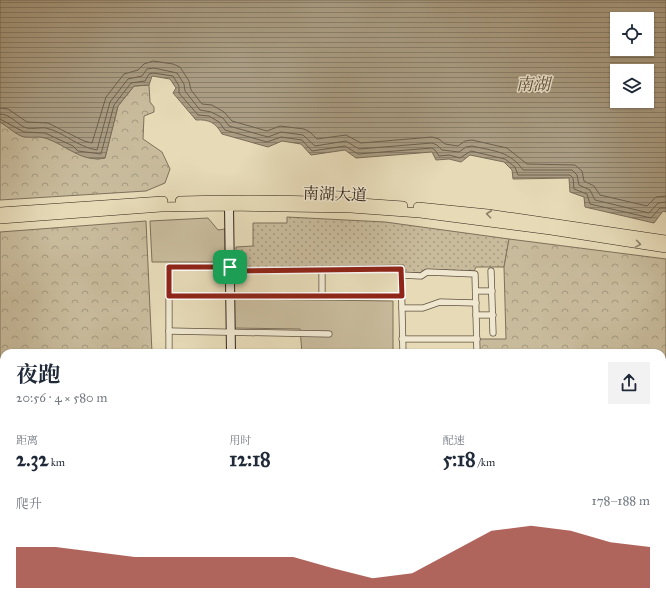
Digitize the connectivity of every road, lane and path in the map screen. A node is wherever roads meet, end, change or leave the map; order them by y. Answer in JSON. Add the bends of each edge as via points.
{"nodes":[{"id":1,"x":229,"y":206,"type":"junction"},
{"id":2,"x":0,"y":212,"type":"edge"},
{"id":3,"x":0,"y":218,"type":"edge"},
{"id":4,"x":666,"y":240,"type":"edge"},
{"id":5,"x":666,"y":248,"type":"edge"},
{"id":6,"x":230,"y":269,"type":"junction"},
{"id":7,"x":322,"y":270,"type":"junction"},
{"id":8,"x":491,"y":271,"type":"dead end"},
{"id":9,"x":401,"y":275,"type":"junction"},
{"id":10,"x":476,"y":291,"type":"junction"},
{"id":11,"x":492,"y":291,"type":"junction"},
{"id":12,"x":169,"y":296,"type":"junction"},
{"id":13,"x":230,"y":296,"type":"junction"},
{"id":14,"x":322,"y":296,"type":"junction"},
{"id":15,"x":402,"y":296,"type":"junction"},
{"id":16,"x":476,"y":303,"type":"junction"},
{"id":17,"x":402,"y":308,"type":"junction"},
{"id":18,"x":476,"y":315,"type":"junction"},
{"id":19,"x":493,"y":315,"type":"junction"},
{"id":20,"x":169,"y":331,"type":"junction"},
{"id":21,"x":231,"y":332,"type":"junction"},
{"id":22,"x":493,"y":333,"type":"dead end"},
{"id":23,"x":329,"y":334,"type":"dead end"},
{"id":24,"x":402,"y":339,"type":"junction"},
{"id":25,"x":477,"y":339,"type":"junction"},
{"id":26,"x":169,"y":349,"type":"edge"},
{"id":27,"x":231,"y":349,"type":"edge"},
{"id":28,"x":403,"y":349,"type":"edge"},
{"id":29,"x":477,"y":349,"type":"edge"},
{"id":30,"x":159,"y":605,"type":"edge"},
{"id":31,"x":183,"y":605,"type":"edge"}],
"edges":[{"from":1,"to":3,"type":"main road","name":"南湖大道","via":[[161,207]]},
{"from":1,"to":5,"type":"main road","name":"南湖大道","one_way":true,"via":[[351,208],[420,213]]},
{"from":1,"to":6,"type":"street"},
{"from":4,"to":2,"type":"main road","name":"南湖大道","one_way":true,"via":[[488,214],[354,202],[230,199]]},
{"from":6,"to":7,"type":"street"},
{"from":6,"to":12,"type":"street","via":[[169,267]]},
{"from":6,"to":13,"type":"street"},
{"from":7,"to":9,"type":"street","via":[[401,269]]},
{"from":7,"to":14,"type":"street"},
{"from":8,"to":11,"type":"street"},
{"from":9,"to":10,"type":"street","via":[[421,276],[427,272],[475,274]]},
{"from":9,"to":15,"type":"street"},
{"from":10,"to":11,"type":"street"},
{"from":10,"to":16,"type":"street"},
{"from":11,"to":19,"type":"street"},
{"from":12,"to":13,"type":"street"},
{"from":12,"to":20,"type":"street"},
{"from":13,"to":14,"type":"street"},
{"from":13,"to":21,"type":"street"},
{"from":14,"to":15,"type":"street"},
{"from":15,"to":17,"type":"street"},
{"from":16,"to":17,"type":"street","via":[[440,302],[423,308]]},
{"from":16,"to":18,"type":"street"},
{"from":17,"to":24,"type":"street"},
{"from":18,"to":19,"type":"street"},
{"from":18,"to":25,"type":"street"},
{"from":19,"to":22,"type":"street"},
{"from":20,"to":21,"type":"street"},
{"from":20,"to":26,"type":"street"},
{"from":21,"to":23,"type":"street"},
{"from":21,"to":27,"type":"street"},
{"from":24,"to":25,"type":"street"},
{"from":24,"to":28,"type":"street"},
{"from":25,"to":29,"type":"street"},
{"from":30,"to":31,"type":"street"}]}
